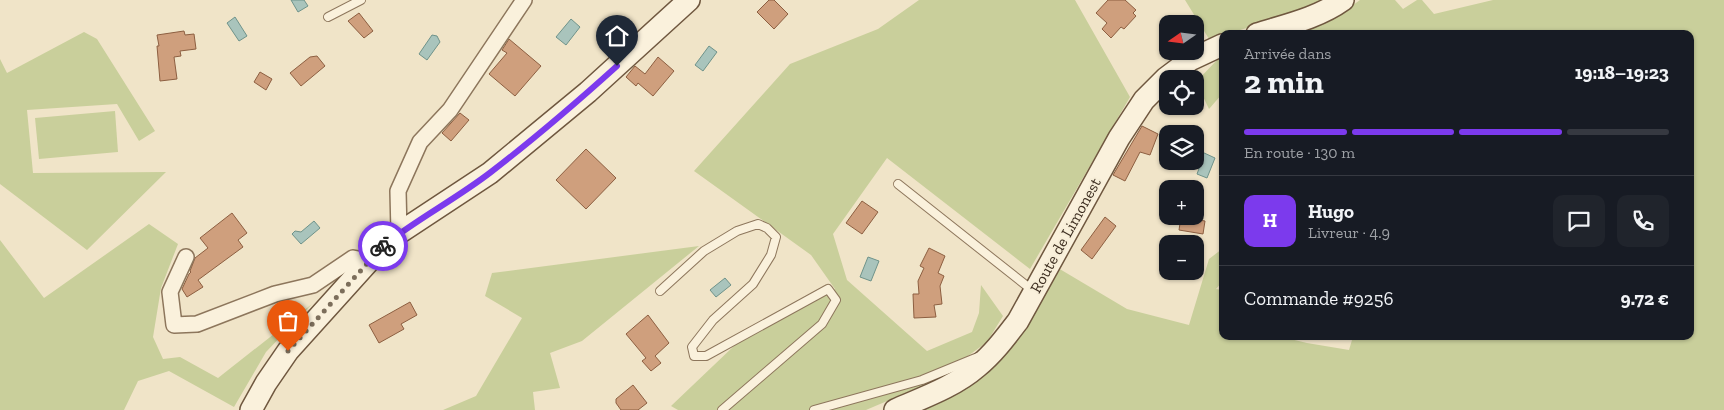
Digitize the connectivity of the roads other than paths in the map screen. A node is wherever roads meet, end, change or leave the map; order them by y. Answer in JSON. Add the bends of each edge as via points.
{"nodes":[{"id":1,"x":361,"y":0,"type":"edge"},
{"id":2,"x":524,"y":0,"type":"edge"},
{"id":3,"x":689,"y":0,"type":"edge"},
{"id":4,"x":1343,"y":0,"type":"edge"},
{"id":5,"x":328,"y":17,"type":"dead end"},
{"id":6,"x":1270,"y":30,"type":"edge"},
{"id":7,"x":1219,"y":46,"type":"edge"},
{"id":8,"x":898,"y":184,"type":"dead end"},
{"id":9,"x":399,"y":233,"type":"junction"},
{"id":10,"x":374,"y":255,"type":"junction"},
{"id":11,"x":186,"y":257,"type":"dead end"},
{"id":12,"x":660,"y":291,"type":"dead end"},
{"id":13,"x":1034,"y":291,"type":"junction"},
{"id":14,"x":990,"y":355,"type":"junction"},
{"id":15,"x":251,"y":410,"type":"edge"},
{"id":16,"x":722,"y":410,"type":"edge"},
{"id":17,"x":814,"y":410,"type":"edge"},
{"id":18,"x":895,"y":410,"type":"edge"}],
"edges":[{"from":1,"to":5,"type":"lane"},
{"from":2,"to":9,"type":"street","via":[[450,110],[420,142],[398,191]]},
{"from":3,"to":9,"type":"street","via":[[588,92],[490,173]]},
{"from":4,"to":6,"type":"street","via":[[1307,19]]},
{"from":7,"to":13,"type":"street","name":"Route de Limonest","via":[[1190,60],[1144,100],[1119,138]]},
{"from":8,"to":13,"type":"lane"},
{"from":9,"to":10,"type":"street"},
{"from":10,"to":11,"type":"street","via":[[353,258],[313,285],[275,294],[196,324],[174,325],[170,292]]},
{"from":10,"to":15,"type":"street","via":[[288,351]]},
{"from":12,"to":16,"type":"lane","via":[[704,252],[737,231],[758,224],[776,237],[771,256],[753,284],[713,320],[692,347],[694,356],[706,356],[828,289],[836,300],[822,324]]},
{"from":13,"to":14,"type":"street","name":"Route de Limonest","via":[[1018,321]]},
{"from":14,"to":17,"type":"lane","via":[[974,357],[922,380]]},
{"from":14,"to":18,"type":"street","name":"Route de Limonest","via":[[976,369],[946,387]]}]}
